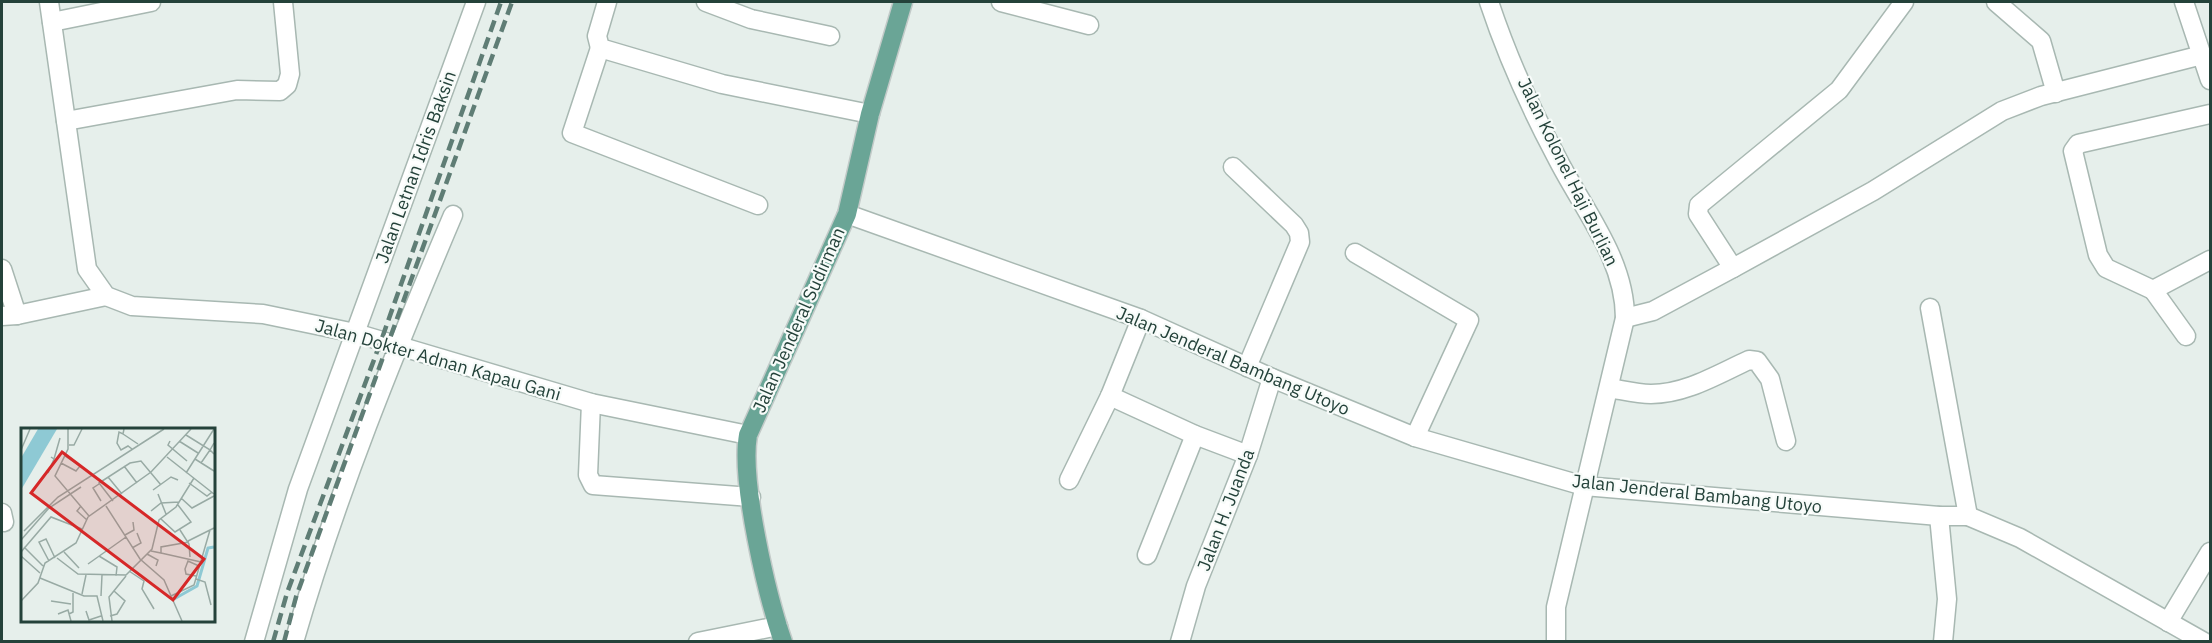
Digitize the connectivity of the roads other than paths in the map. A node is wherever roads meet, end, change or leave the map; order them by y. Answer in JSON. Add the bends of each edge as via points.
{"nodes":[{"id":1,"x":49,"y":2,"type":"edge"},
{"id":2,"x":151,"y":2,"type":"edge"},
{"id":3,"x":283,"y":2,"type":"edge"},
{"id":4,"x":476,"y":2,"type":"edge"},
{"id":5,"x":607,"y":2,"type":"edge"},
{"id":6,"x":706,"y":2,"type":"edge"},
{"id":7,"x":903,"y":2,"type":"edge"},
{"id":8,"x":1001,"y":2,"type":"edge"},
{"id":9,"x":1489,"y":2,"type":"edge"},
{"id":10,"x":1904,"y":2,"type":"edge"},
{"id":11,"x":1996,"y":2,"type":"edge"},
{"id":12,"x":2184,"y":2,"type":"edge"},
{"id":13,"x":52,"y":22,"type":"junction"},
{"id":14,"x":1089,"y":25,"type":"dead end"},
{"id":15,"x":830,"y":36,"type":"dead end"},
{"id":16,"x":600,"y":48,"type":"junction"},
{"id":17,"x":2202,"y":55,"type":"junction"},
{"id":18,"x":2211,"y":80,"type":"edge"},
{"id":19,"x":2056,"y":93,"type":"junction"},
{"id":20,"x":870,"y":114,"type":"junction"},
{"id":21,"x":2211,"y":114,"type":"edge"},
{"id":22,"x":66,"y":121,"type":"junction"},
{"id":23,"x":1233,"y":167,"type":"dead end"},
{"id":24,"x":758,"y":205,"type":"dead end"},
{"id":25,"x":847,"y":214,"type":"junction"},
{"id":26,"x":453,"y":215,"type":"dead end"},
{"id":27,"x":1355,"y":253,"type":"dead end"},
{"id":28,"x":2211,"y":260,"type":"edge"},
{"id":29,"x":1733,"y":268,"type":"junction"},
{"id":30,"x":2,"y":269,"type":"edge"},
{"id":31,"x":2153,"y":290,"type":"junction"},
{"id":32,"x":106,"y":297,"type":"junction"},
{"id":33,"x":1930,"y":308,"type":"dead end"},
{"id":34,"x":9,"y":316,"type":"edge"},
{"id":35,"x":1625,"y":318,"type":"junction"},
{"id":36,"x":1141,"y":319,"type":"junction"},
{"id":37,"x":355,"y":333,"type":"junction"},
{"id":38,"x":2186,"y":336,"type":"dead end"},
{"id":39,"x":398,"y":345,"type":"junction"},
{"id":40,"x":1246,"y":366,"type":"junction"},
{"id":41,"x":1272,"y":378,"type":"junction"},
{"id":42,"x":1609,"y":388,"type":"junction"},
{"id":43,"x":1110,"y":396,"type":"junction"},
{"id":44,"x":591,"y":403,"type":"junction"},
{"id":45,"x":748,"y":435,"type":"junction"},
{"id":46,"x":1196,"y":435,"type":"junction"},
{"id":47,"x":1415,"y":437,"type":"junction"},
{"id":48,"x":1786,"y":441,"type":"dead end"},
{"id":49,"x":1248,"y":455,"type":"junction"},
{"id":50,"x":1069,"y":480,"type":"dead end"},
{"id":51,"x":1584,"y":486,"type":"junction"},
{"id":52,"x":751,"y":497,"type":"junction"},
{"id":53,"x":1939,"y":516,"type":"junction"},
{"id":54,"x":1968,"y":516,"type":"junction"},
{"id":55,"x":2211,"y":552,"type":"edge"},
{"id":56,"x":1147,"y":555,"type":"dead end"},
{"id":57,"x":2175,"y":626,"type":"junction"},
{"id":58,"x":781,"y":634,"type":"edge"},
{"id":59,"x":254,"y":642,"type":"edge"},
{"id":60,"x":294,"y":642,"type":"edge"},
{"id":61,"x":698,"y":642,"type":"edge"},
{"id":62,"x":1180,"y":642,"type":"edge"},
{"id":63,"x":1556,"y":642,"type":"edge"},
{"id":64,"x":1943,"y":642,"type":"edge"},
{"id":65,"x":2204,"y":642,"type":"edge"}],
"edges":[{"from":1,"to":13,"type":"street"},
{"from":2,"to":13,"type":"street"},
{"from":3,"to":22,"type":"street","via":[[290,74],[280,91],[237,90]]},
{"from":4,"to":37,"type":"street","name":"Jalan Letnan Idris Baksin"},
{"from":5,"to":16,"type":"street","via":[[597,36]]},
{"from":6,"to":15,"type":"street","via":[[751,19]]},
{"from":7,"to":20,"type":"main road","name":"Jalan Jenderal Sudirman"},
{"from":8,"to":14,"type":"street"},
{"from":9,"to":35,"type":"street","name":"Jalan Kolonel Haji Burlian","via":[[1555,155],[1614,260],[1625,296]]},
{"from":10,"to":29,"type":"street","via":[[1839,90],[1699,205],[1698,214]]},
{"from":11,"to":19,"type":"street","via":[[2041,41]]},
{"from":12,"to":17,"type":"street"},
{"from":13,"to":22,"type":"street"},
{"from":16,"to":20,"type":"street","via":[[722,84]]},
{"from":16,"to":24,"type":"street","via":[[572,133]]},
{"from":17,"to":18,"type":"street"},
{"from":17,"to":19,"type":"street"},
{"from":19,"to":29,"type":"street","via":[[2002,111],[1873,191]]},
{"from":20,"to":25,"type":"main road","name":"Jalan Jenderal Sudirman"},
{"from":21,"to":31,"type":"street","via":[[2078,144],[2073,152],[2101,262]]},
{"from":22,"to":32,"type":"street","via":[[87,269]]},
{"from":23,"to":40,"type":"street","via":[[1294,225],[1300,242]]},
{"from":25,"to":36,"type":"street","name":"Jalan Jenderal Bambang Utoyo"},
{"from":25,"to":45,"type":"main road","name":"Jalan Jenderal Sudirman"},
{"from":26,"to":39,"type":"street"},
{"from":27,"to":47,"type":"street","via":[[1469,320]]},
{"from":28,"to":31,"type":"street"},
{"from":29,"to":35,"type":"street","via":[[1653,311]]},
{"from":30,"to":34,"type":"street"},
{"from":31,"to":38,"type":"street"},
{"from":32,"to":34,"type":"street"},
{"from":32,"to":37,"type":"street","name":"Jalan Dokter Adnan Kapau Gani","via":[[132,306],[263,314]]},
{"from":33,"to":54,"type":"street"},
{"from":35,"to":42,"type":"street","name":"Jalan Kolonel Haji Burlian"},
{"from":36,"to":40,"type":"street","name":"Jalan Jenderal Bambang Utoyo"},
{"from":36,"to":43,"type":"street"},
{"from":37,"to":39,"type":"street","name":"Jalan Dokter Adnan Kapau Gani"},
{"from":37,"to":59,"type":"street","name":"Jalan Letnan Idris Baksin","via":[[298,489]]},
{"from":39,"to":44,"type":"street","name":"Jalan Dokter Adnan Kapau Gani"},
{"from":39,"to":60,"type":"street","via":[[306,598]]},
{"from":40,"to":41,"type":"street","name":"Jalan Jenderal Bambang Utoyo"},
{"from":41,"to":47,"type":"street","name":"Jalan Jenderal Bambang Utoyo"},
{"from":41,"to":49,"type":"street","name":"Jalan H. Juanda"},
{"from":42,"to":48,"type":"street","via":[[1650,394],[1670,392],[1695,386],[1749,360],[1757,361],[1770,379]]},
{"from":42,"to":51,"type":"street","name":"Jalan Kolonel Haji Burlian"},
{"from":43,"to":46,"type":"street"},
{"from":43,"to":50,"type":"street"},
{"from":44,"to":45,"type":"street","name":"Jalan Dokter Adnan Kapau Gani"},
{"from":44,"to":52,"type":"street","via":[[588,475],[593,485]]},
{"from":45,"to":52,"type":"main road","name":"Jalan Jenderal Sudirman","via":[[745,454]]},
{"from":46,"to":49,"type":"street"},
{"from":46,"to":56,"type":"street"},
{"from":47,"to":51,"type":"street","name":"Jalan Jenderal Bambang Utoyo"},
{"from":49,"to":62,"type":"street","name":"Jalan H. Juanda","via":[[1196,586]]},
{"from":51,"to":53,"type":"street","name":"Jalan Jenderal Bambang Utoyo"},
{"from":51,"to":63,"type":"street","name":"Jalan Kolonel Haji Burlian","via":[[1556,607]]},
{"from":52,"to":58,"type":"main road","name":"Jalan Jenderal Sudirman","via":[[764,571]]},
{"from":53,"to":54,"type":"street","name":"Jalan Jenderal Bambang Utoyo"},
{"from":53,"to":64,"type":"street","via":[[1947,599]]},
{"from":54,"to":57,"type":"street","name":"Jalan Jenderal Bambang Utoyo","via":[[2020,538]]},
{"from":55,"to":57,"type":"street"},
{"from":57,"to":65,"type":"street","name":"Jalan Jenderal Bambang Utoyo"},
{"from":58,"to":61,"type":"street"}]}
